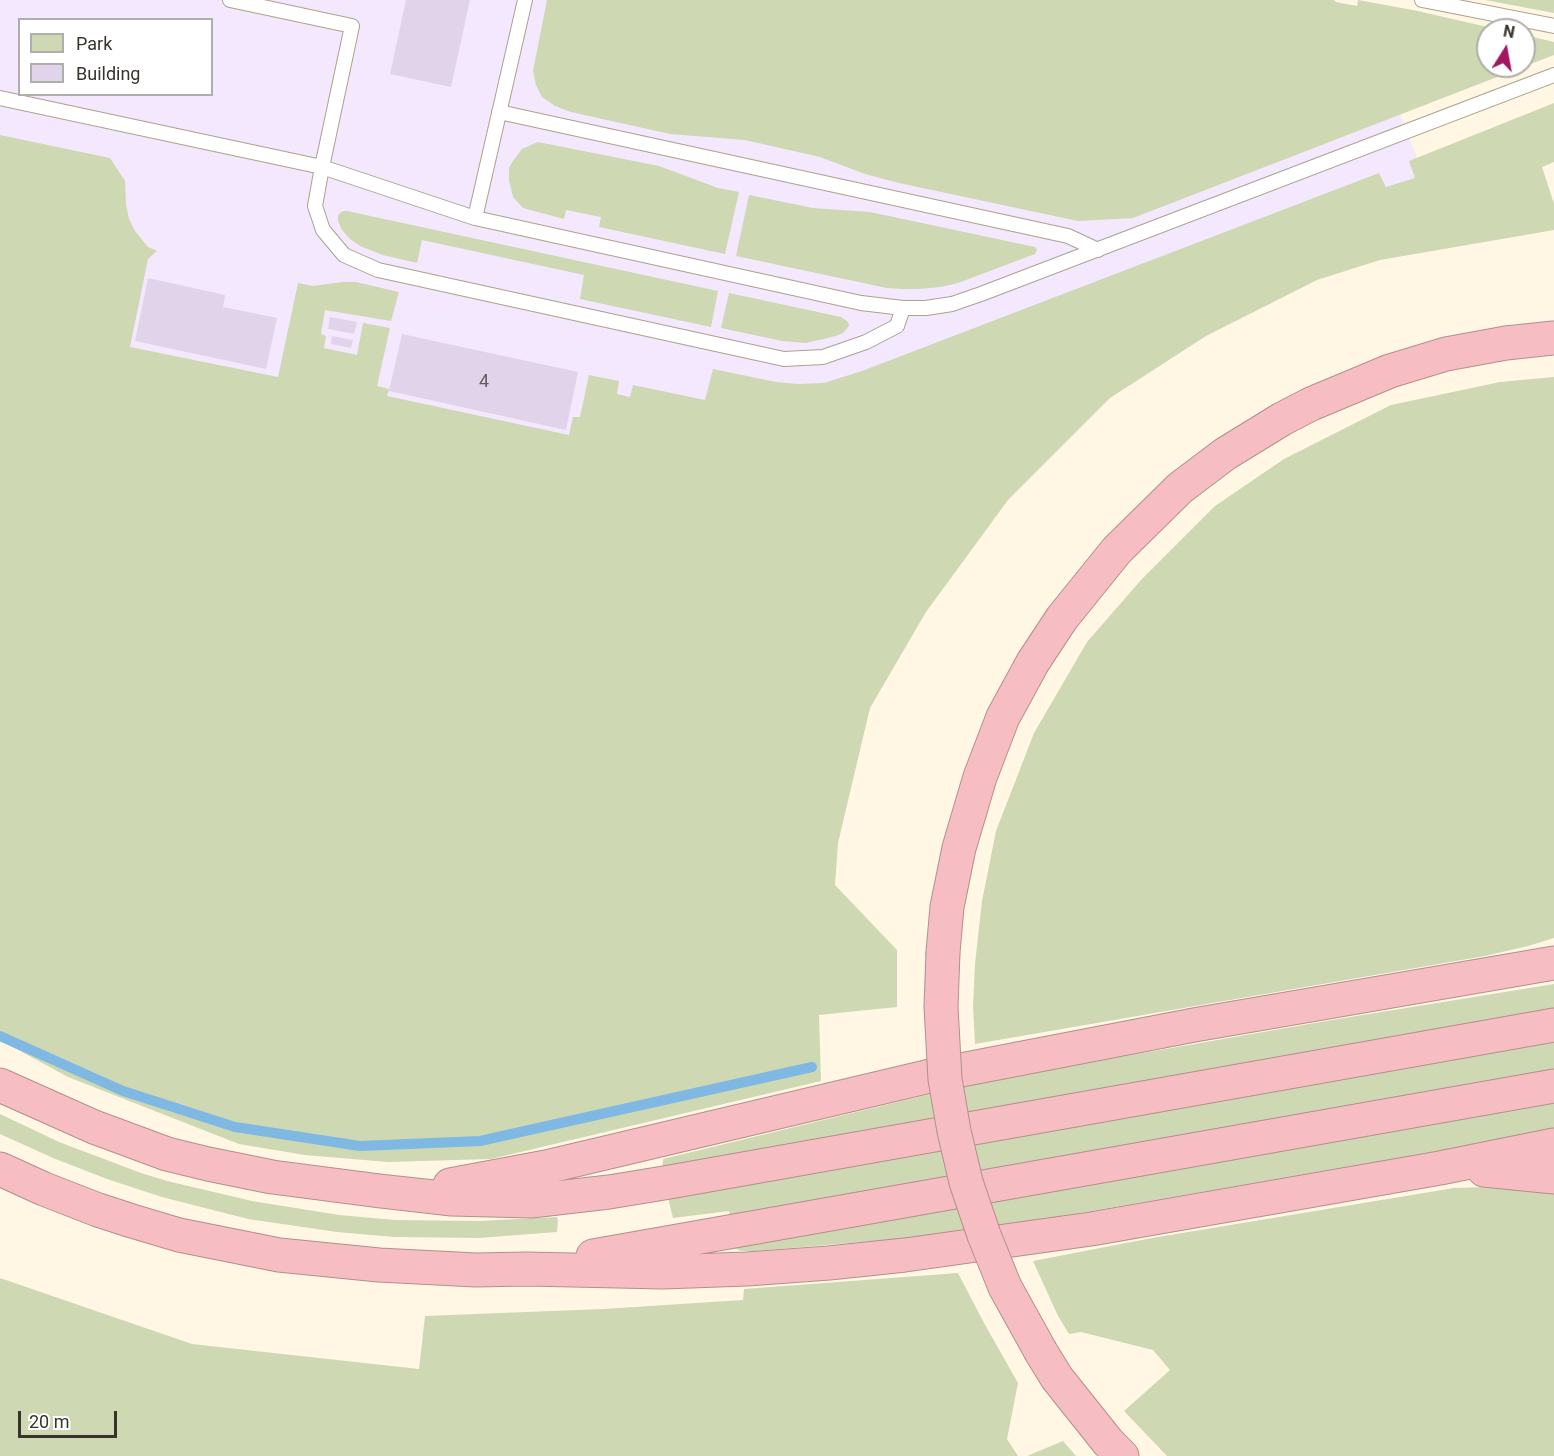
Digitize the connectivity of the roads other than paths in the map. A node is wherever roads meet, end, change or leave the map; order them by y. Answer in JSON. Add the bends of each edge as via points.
{"nodes":[{"id":1,"x":230,"y":0,"type":"edge"},
{"id":2,"x":525,"y":0,"type":"edge"},
{"id":3,"x":1422,"y":0,"type":"edge"},
{"id":4,"x":1554,"y":26,"type":"edge"},
{"id":5,"x":1554,"y":75,"type":"edge"},
{"id":6,"x":0,"y":98,"type":"edge"},
{"id":7,"x":499,"y":112,"type":"junction"},
{"id":8,"x":322,"y":167,"type":"junction"},
{"id":9,"x":475,"y":218,"type":"junction"},
{"id":10,"x":1098,"y":250,"type":"junction"},
{"id":11,"x":903,"y":308,"type":"junction"},
{"id":12,"x":1554,"y":338,"type":"edge"},
{"id":13,"x":1546,"y":963,"type":"edge"},
{"id":14,"x":1554,"y":1025,"type":"edge"},
{"id":15,"x":0,"y":1085,"type":"edge"},
{"id":16,"x":1554,"y":1086,"type":"edge"},
{"id":17,"x":1554,"y":1145,"type":"edge"},
{"id":18,"x":1440,"y":1168,"type":"junction"},
{"id":19,"x":0,"y":1169,"type":"edge"},
{"id":20,"x":1554,"y":1177,"type":"edge"},
{"id":21,"x":380,"y":1191,"type":"junction"},
{"id":22,"x":527,"y":1269,"type":"junction"},
{"id":23,"x":1122,"y":1456,"type":"edge"}],
"edges":[{"from":1,"to":8,"type":"lane","via":[[352,26]]},
{"from":2,"to":7,"type":"lane"},
{"from":3,"to":4,"type":"lane"},
{"from":5,"to":10,"type":"lane"},
{"from":6,"to":8,"type":"lane"},
{"from":7,"to":9,"type":"lane"},
{"from":7,"to":10,"type":"lane","via":[[1068,236]]},
{"from":8,"to":9,"type":"lane"},
{"from":8,"to":11,"type":"lane","via":[[315,206],[323,230],[344,255],[378,270],[784,359],[823,357],[866,342],[897,326]]},
{"from":9,"to":11,"type":"lane","via":[[861,303]]},
{"from":10,"to":11,"type":"lane","via":[[952,304]]},
{"from":12,"to":23,"type":"highway","bridge":true,"via":[[1446,354],[1390,371],[1311,404],[1216,461],[1180,488],[1117,550],[1062,618],[1003,717],[958,848],[947,907],[941,1007],[945,1079],[966,1182],[1005,1287],[1065,1387]]},
{"from":13,"to":21,"type":"highway","via":[[930,1076],[488,1179]]},
{"from":14,"to":21,"type":"highway","via":[[609,1192],[521,1201]]},
{"from":15,"to":21,"type":"highway","via":[[167,1154],[272,1177]]},
{"from":16,"to":22,"type":"highway"},
{"from":17,"to":18,"type":"highway"},
{"from":18,"to":20,"type":"highway"},
{"from":18,"to":22,"type":"highway","via":[[1091,1229],[873,1259],[673,1272]]},
{"from":19,"to":22,"type":"highway","via":[[98,1210],[179,1235],[239,1248],[379,1265]]}]}
